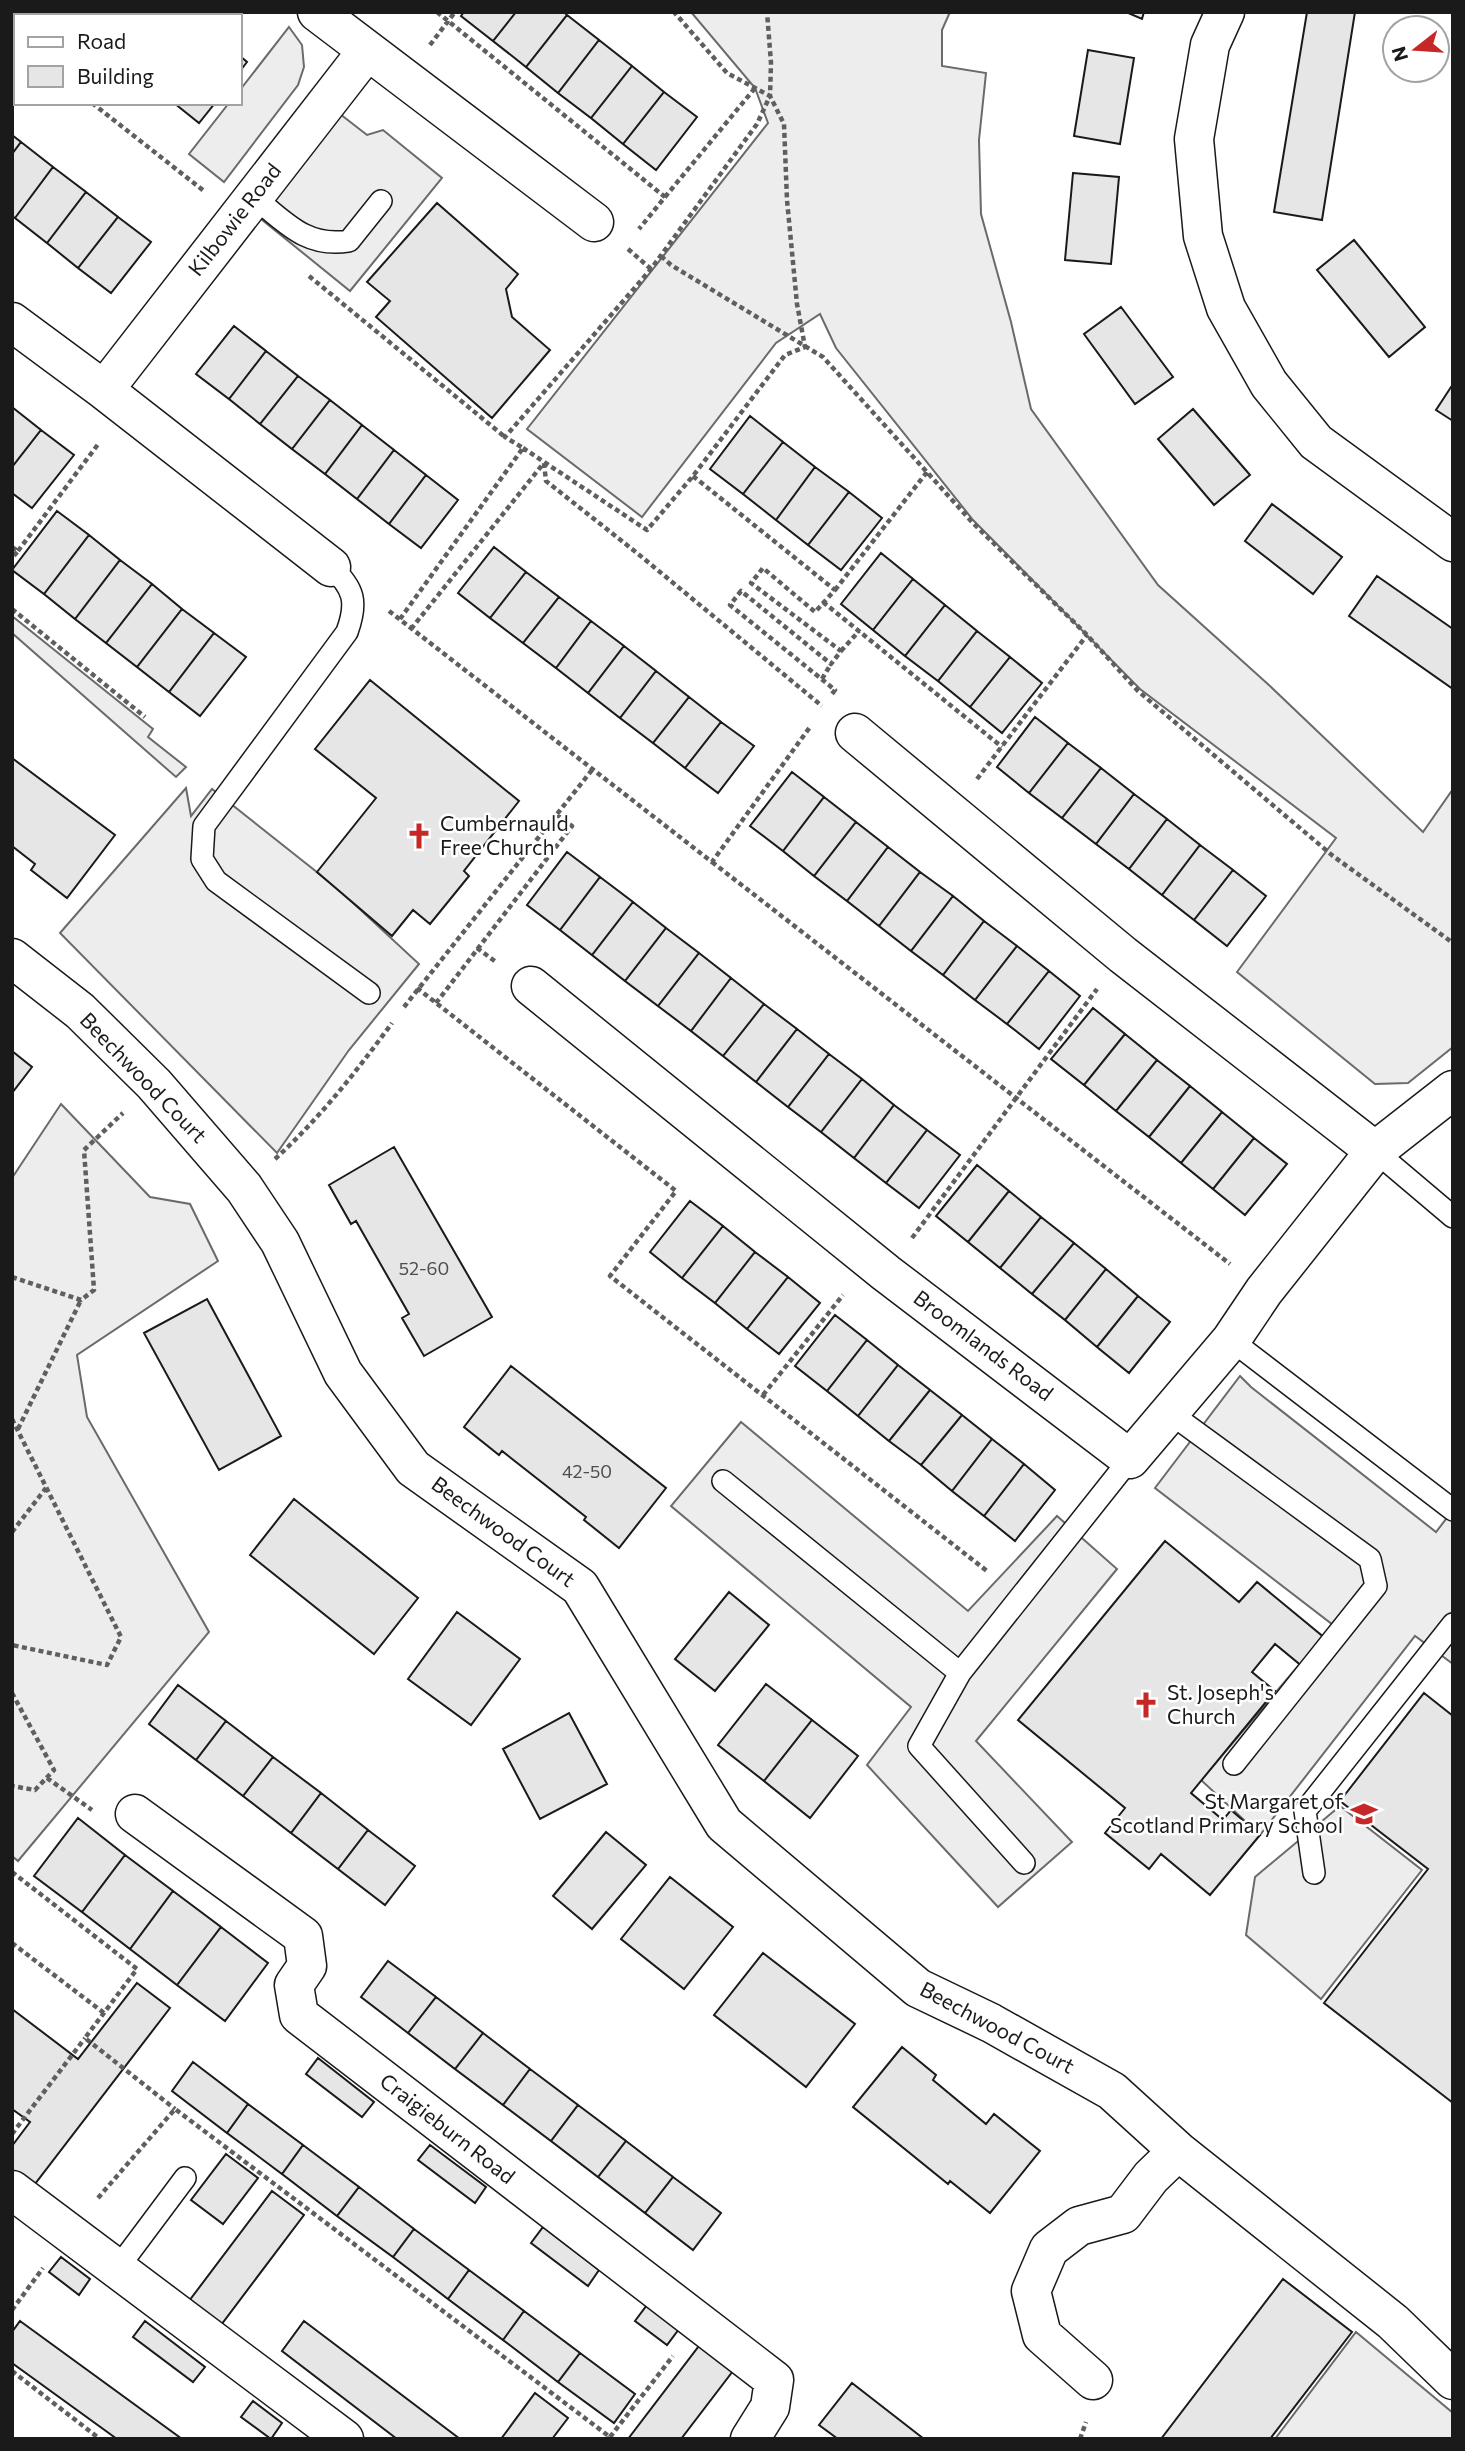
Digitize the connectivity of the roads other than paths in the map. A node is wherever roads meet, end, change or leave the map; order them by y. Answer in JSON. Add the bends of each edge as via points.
{"nodes":[{"id":1,"x":317,"y":12,"type":"edge"},
{"id":2,"x":1225,"y":12,"type":"edge"},
{"id":3,"x":367,"y":51,"type":"junction"},
{"id":4,"x":254,"y":197,"type":"junction"},
{"id":5,"x":381,"y":201,"type":"dead end"},
{"id":6,"x":594,"y":222,"type":"dead end"},
{"id":7,"x":12,"y":322,"type":"edge"},
{"id":8,"x":115,"y":399,"type":"junction"},
{"id":9,"x":1453,"y":541,"type":"edge"},
{"id":10,"x":342,"y":582,"type":"joint"},
{"id":11,"x":855,"y":733,"type":"dead end"},
{"id":12,"x":12,"y":958,"type":"edge"},
{"id":13,"x":531,"y":986,"type":"dead end"},
{"id":14,"x":369,"y":993,"type":"dead end"},
{"id":15,"x":1453,"y":1090,"type":"edge"},
{"id":16,"x":1375,"y":1151,"type":"junction"},
{"id":17,"x":1453,"y":1217,"type":"edge"},
{"id":18,"x":1231,"y":1340,"type":"junction"},
{"id":19,"x":1170,"y":1413,"type":"junction"},
{"id":20,"x":1130,"y":1459,"type":"junction"},
{"id":21,"x":723,"y":1481,"type":"dead end"},
{"id":22,"x":1453,"y":1510,"type":"edge"},
{"id":23,"x":1453,"y":1624,"type":"edge"},
{"id":24,"x":960,"y":1673,"type":"junction"},
{"id":25,"x":1234,"y":1764,"type":"dead end"},
{"id":26,"x":135,"y":1814,"type":"road end"},
{"id":27,"x":1024,"y":1863,"type":"dead end"},
{"id":28,"x":1314,"y":1873,"type":"dead end"},
{"id":29,"x":1178,"y":2151,"type":"junction"},
{"id":30,"x":185,"y":2178,"type":"dead end"},
{"id":31,"x":12,"y":2190,"type":"edge"},
{"id":32,"x":117,"y":2269,"type":"junction"},
{"id":33,"x":1093,"y":2380,"type":"dead end"},
{"id":34,"x":1453,"y":2380,"type":"edge"},
{"id":35,"x":344,"y":2439,"type":"edge"},
{"id":36,"x":750,"y":2439,"type":"edge"}],
"edges":[{"from":1,"to":3,"type":"street"},
{"from":2,"to":9,"type":"street","via":[[1210,45],[1194,139],[1203,236],[1226,308],[1269,384],[1316,442]]},
{"from":3,"to":4,"type":"street","name":"Kilbowie Road"},
{"from":3,"to":6,"type":"street"},
{"from":4,"to":5,"type":"lane","via":[[302,236],[331,244],[349,241]]},
{"from":4,"to":8,"type":"street","name":"Kilbowie Road"},
{"from":7,"to":8,"type":"street"},
{"from":8,"to":10,"type":"street"},
{"from":10,"to":14,"type":"lane","via":[[353,617],[347,632],[204,826],[202,859],[216,881]]},
{"from":11,"to":16,"type":"street","via":[[1123,955]]},
{"from":12,"to":29,"type":"street","name":"Beechwood Court","via":[[80,1011],[154,1084],[244,1188],[280,1242],[344,1373],[414,1468],[580,1587],[724,1824],[918,1988],[1112,2091]]},
{"from":13,"to":20,"type":"street","name":"Broomlands Road","via":[[879,1267]]},
{"from":15,"to":16,"type":"street"},
{"from":16,"to":17,"type":"lane"},
{"from":16,"to":18,"type":"street"},
{"from":18,"to":19,"type":"street"},
{"from":18,"to":22,"type":"lane"},
{"from":19,"to":20,"type":"street"},
{"from":19,"to":25,"type":"lane","via":[[1370,1559],[1376,1586]]},
{"from":20,"to":24,"type":"lane"},
{"from":21,"to":24,"type":"lane"},
{"from":23,"to":28,"type":"lane","via":[[1305,1811]]},
{"from":24,"to":27,"type":"lane","via":[[919,1746]]},
{"from":26,"to":36,"type":"street","name":"Craigieburn Road","via":[[303,1936],[307,1966],[294,1985],[299,2015],[774,2380],[770,2407]]},
{"from":29,"to":33,"type":"street","via":[[1122,2214],[1079,2226],[1049,2249],[1031,2291],[1042,2335]]},
{"from":29,"to":34,"type":"street","name":"Beechwood Court","via":[[1393,2322]]},
{"from":30,"to":32,"type":"lane"},
{"from":31,"to":32,"type":"street"},
{"from":32,"to":35,"type":"street"}]}
